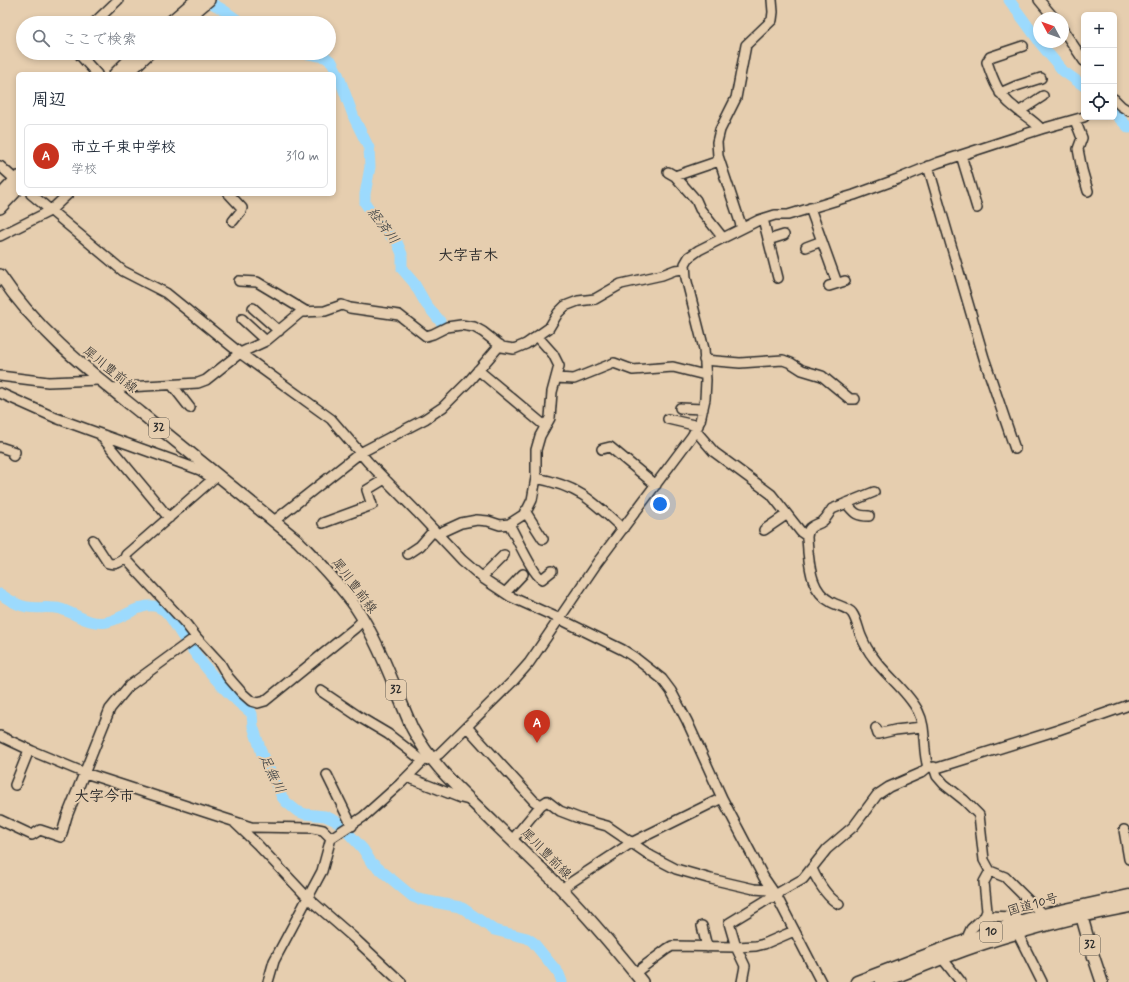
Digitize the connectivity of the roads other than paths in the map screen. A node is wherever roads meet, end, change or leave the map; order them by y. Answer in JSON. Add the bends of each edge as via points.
{"nodes":[{"id":1,"x":118,"y":0,"type":"edge"},
{"id":2,"x":196,"y":0,"type":"edge"},
{"id":3,"x":208,"y":0,"type":"edge"},
{"id":4,"x":772,"y":0,"type":"edge"},
{"id":5,"x":1039,"y":0,"type":"edge"},
{"id":6,"x":1049,"y":12,"type":"edge"},
{"id":7,"x":101,"y":16,"type":"edge"},
{"id":8,"x":178,"y":16,"type":"edge"},
{"id":9,"x":190,"y":16,"type":"edge"},
{"id":10,"x":1069,"y":39,"type":"edge"},
{"id":11,"x":1023,"y":46,"type":"dead end"},
{"id":12,"x":1081,"y":57,"type":"edge"},
{"id":13,"x":84,"y":60,"type":"edge"},
{"id":14,"x":129,"y":60,"type":"edge"},
{"id":15,"x":142,"y":60,"type":"edge"},
{"id":16,"x":95,"y":72,"type":"edge"},
{"id":17,"x":117,"y":72,"type":"edge"},
{"id":18,"x":129,"y":72,"type":"edge"},
{"id":19,"x":1042,"y":78,"type":"dead end"},
{"id":20,"x":1000,"y":93,"type":"junction"},
{"id":21,"x":1043,"y":96,"type":"dead end"},
{"id":22,"x":1020,"y":111,"type":"junction"},
{"id":23,"x":1081,"y":118,"type":"edge"},
{"id":24,"x":1075,"y":120,"type":"junction"},
{"id":25,"x":1041,"y":129,"type":"junction"},
{"id":26,"x":960,"y":155,"type":"junction"},
{"id":27,"x":719,"y":160,"type":"junction"},
{"id":28,"x":0,"y":166,"type":"edge"},
{"id":29,"x":928,"y":166,"type":"junction"},
{"id":30,"x":16,"y":181,"type":"edge"},
{"id":31,"x":16,"y":183,"type":"edge"},
{"id":32,"x":1088,"y":191,"type":"dead end"},
{"id":33,"x":3,"y":195,"type":"edge"},
{"id":34,"x":33,"y":196,"type":"edge"},
{"id":35,"x":66,"y":196,"type":"edge"},
{"id":36,"x":231,"y":196,"type":"edge"},
{"id":37,"x":0,"y":208,"type":"edge"},
{"id":38,"x":810,"y":208,"type":"junction"},
{"id":39,"x":977,"y":208,"type":"dead end"},
{"id":40,"x":50,"y":211,"type":"junction"},
{"id":41,"x":763,"y":219,"type":"junction"},
{"id":42,"x":233,"y":221,"type":"dead end"},
{"id":43,"x":742,"y":228,"type":"junction"},
{"id":44,"x":784,"y":235,"type":"dead end"},
{"id":45,"x":0,"y":236,"type":"edge"},
{"id":46,"x":724,"y":238,"type":"junction"},
{"id":47,"x":768,"y":240,"type":"junction"},
{"id":48,"x":822,"y":242,"type":"junction"},
{"id":49,"x":806,"y":247,"type":"dead end"},
{"id":50,"x":685,"y":269,"type":"junction"},
{"id":51,"x":0,"y":275,"type":"edge"},
{"id":52,"x":778,"y":278,"type":"dead end"},
{"id":53,"x":238,"y":281,"type":"dead end"},
{"id":54,"x":837,"y":283,"type":"dead end"},
{"id":55,"x":253,"y":308,"type":"dead end"},
{"id":56,"x":307,"y":312,"type":"junction"},
{"id":57,"x":242,"y":319,"type":"dead end"},
{"id":58,"x":279,"y":331,"type":"junction"},
{"id":59,"x":537,"y":336,"type":"junction"},
{"id":60,"x":266,"y":341,"type":"junction"},
{"id":61,"x":500,"y":345,"type":"junction"},
{"id":62,"x":240,"y":353,"type":"junction"},
{"id":63,"x":704,"y":360,"type":"junction"},
{"id":64,"x":478,"y":370,"type":"junction"},
{"id":65,"x":705,"y":375,"type":"junction"},
{"id":66,"x":0,"y":376,"type":"edge"},
{"id":67,"x":556,"y":378,"type":"junction"},
{"id":68,"x":99,"y":380,"type":"junction"},
{"id":69,"x":172,"y":385,"type":"junction"},
{"id":70,"x":110,"y":388,"type":"junction"},
{"id":71,"x":0,"y":393,"type":"edge"},
{"id":72,"x":855,"y":399,"type":"dead end"},
{"id":73,"x":190,"y":408,"type":"dead end"},
{"id":74,"x":680,"y":408,"type":"dead end"},
{"id":75,"x":703,"y":409,"type":"junction"},
{"id":76,"x":668,"y":420,"type":"dead end"},
{"id":77,"x":545,"y":426,"type":"junction"},
{"id":78,"x":696,"y":428,"type":"junction"},
{"id":79,"x":101,"y":435,"type":"junction"},
{"id":80,"x":0,"y":447,"type":"edge"},
{"id":81,"x":602,"y":449,"type":"dead end"},
{"id":82,"x":1014,"y":449,"type":"dead end"},
{"id":83,"x":360,"y":453,"type":"junction"},
{"id":84,"x":13,"y":456,"type":"dead end"},
{"id":85,"x":216,"y":477,"type":"junction"},
{"id":86,"x":536,"y":478,"type":"junction"},
{"id":87,"x":385,"y":479,"type":"junction"},
{"id":88,"x":656,"y":485,"type":"junction"},
{"id":89,"x":874,"y":492,"type":"dead end"},
{"id":90,"x":846,"y":503,"type":"junction"},
{"id":91,"x":525,"y":511,"type":"junction"},
{"id":92,"x":786,"y":515,"type":"junction"},
{"id":93,"x":869,"y":516,"type":"dead end"},
{"id":94,"x":169,"y":518,"type":"junction"},
{"id":95,"x":274,"y":521,"type":"junction"},
{"id":96,"x":323,"y":523,"type":"dead end"},
{"id":97,"x":509,"y":524,"type":"junction"},
{"id":98,"x":623,"y":528,"type":"junction"},
{"id":99,"x":764,"y":530,"type":"dead end"},
{"id":100,"x":436,"y":532,"type":"junction"},
{"id":101,"x":807,"y":536,"type":"junction"},
{"id":102,"x":94,"y":540,"type":"dead end"},
{"id":103,"x":543,"y":540,"type":"dead end"},
{"id":104,"x":408,"y":554,"type":"dead end"},
{"id":105,"x":504,"y":555,"type":"dead end"},
{"id":106,"x":125,"y":558,"type":"junction"},
{"id":107,"x":552,"y":571,"type":"dead end"},
{"id":108,"x":523,"y":574,"type":"dead end"},
{"id":109,"x":484,"y":579,"type":"junction"},
{"id":110,"x":505,"y":593,"type":"junction"},
{"id":111,"x":558,"y":618,"type":"junction"},
{"id":112,"x":363,"y":620,"type":"junction"},
{"id":113,"x":196,"y":637,"type":"junction"},
{"id":114,"x":321,"y":691,"type":"dead end"},
{"id":115,"x":1129,"y":705,"type":"edge"},
{"id":116,"x":467,"y":727,"type":"junction"},
{"id":117,"x":922,"y":727,"type":"junction"},
{"id":118,"x":876,"y":728,"type":"dead end"},
{"id":119,"x":0,"y":736,"type":"edge"},
{"id":120,"x":29,"y":750,"type":"junction"},
{"id":121,"x":427,"y":760,"type":"junction"},
{"id":122,"x":931,"y":767,"type":"junction"},
{"id":123,"x":85,"y":773,"type":"junction"},
{"id":124,"x":327,"y":776,"type":"dead end"},
{"id":125,"x":407,"y":777,"type":"junction"},
{"id":126,"x":15,"y":784,"type":"dead end"},
{"id":127,"x":722,"y":798,"type":"junction"},
{"id":128,"x":469,"y":800,"type":"junction"},
{"id":129,"x":541,"y":805,"type":"junction"},
{"id":130,"x":0,"y":820,"type":"edge"},
{"id":131,"x":232,"y":821,"type":"junction"},
{"id":132,"x":352,"y":826,"type":"junction"},
{"id":133,"x":1124,"y":830,"type":"dead end"},
{"id":134,"x":331,"y":838,"type":"junction"},
{"id":135,"x":512,"y":840,"type":"junction"},
{"id":136,"x":631,"y":843,"type":"junction"},
{"id":137,"x":1129,"y":859,"type":"edge"},
{"id":138,"x":812,"y":869,"type":"junction"},
{"id":139,"x":990,"y":870,"type":"junction"},
{"id":140,"x":561,"y":889,"type":"junction"},
{"id":141,"x":1129,"y":896,"type":"edge"},
{"id":142,"x":777,"y":897,"type":"junction"},
{"id":143,"x":308,"y":898,"type":"junction"},
{"id":144,"x":839,"y":904,"type":"dead end"},
{"id":145,"x":1129,"y":906,"type":"edge"},
{"id":146,"x":1080,"y":911,"type":"junction"},
{"id":147,"x":1042,"y":915,"type":"junction"},
{"id":148,"x":985,"y":916,"type":"junction"},
{"id":149,"x":702,"y":926,"type":"dead end"},
{"id":150,"x":1018,"y":927,"type":"junction"},
{"id":151,"x":794,"y":931,"type":"junction"},
{"id":152,"x":966,"y":940,"type":"junction"},
{"id":153,"x":707,"y":947,"type":"junction"},
{"id":154,"x":736,"y":947,"type":"junction"},
{"id":155,"x":942,"y":958,"type":"junction"},
{"id":156,"x":635,"y":973,"type":"junction"},
{"id":157,"x":268,"y":982,"type":"edge"},
{"id":158,"x":401,"y":982,"type":"edge"},
{"id":159,"x":642,"y":982,"type":"edge"},
{"id":160,"x":742,"y":982,"type":"edge"},
{"id":161,"x":821,"y":982,"type":"edge"},
{"id":162,"x":857,"y":982,"type":"edge"},
{"id":163,"x":882,"y":982,"type":"edge"},
{"id":164,"x":961,"y":982,"type":"edge"},
{"id":165,"x":1042,"y":982,"type":"edge"},
{"id":166,"x":1102,"y":982,"type":"edge"}],
"edges":[{"from":1,"to":7,"type":"street"},
{"from":2,"to":8,"type":"main road"},
{"from":3,"to":9,"type":"main road"},
{"from":4,"to":27,"type":"street","via":[[772,20],[746,45],[736,98],[716,142]]},
{"from":5,"to":6,"type":"street"},
{"from":10,"to":12,"type":"street"},
{"from":11,"to":20,"type":"street","via":[[990,58],[987,62]]},
{"from":13,"to":16,"type":"street"},
{"from":14,"to":17,"type":"main road"},
{"from":15,"to":18,"type":"main road"},
{"from":19,"to":20,"type":"street"},
{"from":20,"to":22,"type":"street"},
{"from":21,"to":22,"type":"street"},
{"from":22,"to":25,"type":"street"},
{"from":23,"to":24,"type":"street"},
{"from":24,"to":25,"type":"street"},
{"from":24,"to":32,"type":"street","via":[[1082,138],[1078,149]]},
{"from":25,"to":26,"type":"street"},
{"from":26,"to":29,"type":"street"},
{"from":26,"to":39,"type":"street"},
{"from":27,"to":43,"type":"street"},
{"from":27,"to":46,"type":"street","via":[[671,174],[696,200],[700,209]]},
{"from":28,"to":30,"type":"street"},
{"from":29,"to":38,"type":"street","via":[[854,195]]},
{"from":29,"to":82,"type":"street","via":[[984,358]]},
{"from":31,"to":33,"type":"main road"},
{"from":33,"to":37,"type":"main road"},
{"from":34,"to":40,"type":"street"},
{"from":35,"to":40,"type":"street"},
{"from":36,"to":42,"type":"street","via":[[242,208]]},
{"from":38,"to":41,"type":"street"},
{"from":38,"to":48,"type":"street"},
{"from":40,"to":45,"type":"street"},
{"from":40,"to":62,"type":"street","via":[[122,271],[166,293]]},
{"from":41,"to":43,"type":"street"},
{"from":41,"to":47,"type":"street"},
{"from":43,"to":46,"type":"street"},
{"from":44,"to":47,"type":"street"},
{"from":46,"to":50,"type":"street","via":[[689,257]]},
{"from":47,"to":52,"type":"street"},
{"from":48,"to":49,"type":"street"},
{"from":48,"to":54,"type":"street"},
{"from":50,"to":59,"type":"street","via":[[621,284],[595,298],[564,306],[549,328]]},
{"from":50,"to":63,"type":"street","via":[[704,349]]},
{"from":51,"to":68,"type":"main road","name":"犀川豊前線","number":"32","via":[[42,328]]},
{"from":53,"to":56,"type":"street","via":[[257,282]]},
{"from":55,"to":58,"type":"street"},
{"from":56,"to":58,"type":"street","via":[[295,316]]},
{"from":56,"to":61,"type":"street","via":[[325,311],[342,306],[399,315],[426,336],[447,327],[474,327]]},
{"from":57,"to":60,"type":"street"},
{"from":58,"to":60,"type":"street"},
{"from":59,"to":61,"type":"street","via":[[514,349]]},
{"from":59,"to":67,"type":"street","via":[[557,361],[559,366]]},
{"from":60,"to":62,"type":"street"},
{"from":61,"to":64,"type":"street"},
{"from":62,"to":69,"type":"street","via":[[206,380]]},
{"from":62,"to":83,"type":"street","via":[[332,419]]},
{"from":63,"to":65,"type":"street"},
{"from":63,"to":72,"type":"street","via":[[740,363],[783,360],[802,370],[822,376],[850,399]]},
{"from":64,"to":77,"type":"street"},
{"from":64,"to":83,"type":"street","via":[[443,407]]},
{"from":65,"to":67,"type":"street","via":[[673,367],[634,370],[614,363],[574,379]]},
{"from":65,"to":75,"type":"street"},
{"from":66,"to":68,"type":"street","via":[[48,382]]},
{"from":67,"to":77,"type":"street","via":[[550,418]]},
{"from":68,"to":70,"type":"main road","name":"犀川豊前線","number":"32"},
{"from":69,"to":70,"type":"street"},
{"from":69,"to":73,"type":"street"},
{"from":70,"to":85,"type":"main road","name":"犀川豊前線","number":"32"},
{"from":71,"to":79,"type":"street"},
{"from":74,"to":75,"type":"street"},
{"from":75,"to":78,"type":"street"},
{"from":76,"to":78,"type":"street"},
{"from":77,"to":86,"type":"street","via":[[536,450]]},
{"from":78,"to":88,"type":"street"},
{"from":78,"to":92,"type":"street","via":[[714,452],[771,494]]},
{"from":79,"to":85,"type":"street"},
{"from":79,"to":94,"type":"street"},
{"from":80,"to":84,"type":"street","via":[[15,452]]},
{"from":81,"to":88,"type":"street","via":[[610,447]]},
{"from":83,"to":87,"type":"street"},
{"from":83,"to":95,"type":"street"},
{"from":85,"to":94,"type":"street"},
{"from":85,"to":95,"type":"main road","name":"犀川豊前線","number":"32"},
{"from":86,"to":91,"type":"street","via":[[532,500]]},
{"from":86,"to":98,"type":"street","via":[[576,490],[597,504]]},
{"from":87,"to":96,"type":"street","via":[[367,490],[372,505]]},
{"from":87,"to":100,"type":"street"},
{"from":88,"to":98,"type":"street"},
{"from":89,"to":90,"type":"street"},
{"from":90,"to":93,"type":"street","via":[[856,515]]},
{"from":90,"to":101,"type":"street","via":[[832,509],[827,518],[811,528]]},
{"from":91,"to":97,"type":"street"},
{"from":91,"to":103,"type":"street"},
{"from":92,"to":99,"type":"street"},
{"from":92,"to":101,"type":"street"},
{"from":94,"to":106,"type":"street","via":[[126,554]]},
{"from":95,"to":112,"type":"main road","name":"犀川豊前線","number":"32","via":[[324,568]]},
{"from":97,"to":100,"type":"street","via":[[477,520]]},
{"from":97,"to":107,"type":"street","via":[[539,577],[542,579]]},
{"from":98,"to":111,"type":"street"},
{"from":100,"to":104,"type":"street"},
{"from":100,"to":109,"type":"street"},
{"from":101,"to":117,"type":"street","via":[[811,575],[815,585],[830,602],[851,612],[872,657],[912,702],[919,712]]},
{"from":102,"to":106,"type":"street","via":[[108,563],[118,564]]},
{"from":105,"to":109,"type":"street","via":[[485,574]]},
{"from":106,"to":113,"type":"street"},
{"from":108,"to":110,"type":"street"},
{"from":109,"to":110,"type":"street"},
{"from":110,"to":111,"type":"street"},
{"from":111,"to":116,"type":"street","via":[[509,686]]},
{"from":111,"to":127,"type":"street","via":[[623,650],[666,684],[687,720]]},
{"from":112,"to":113,"type":"street","via":[[265,701],[258,702],[249,700],[242,693],[220,663]]},
{"from":112,"to":121,"type":"main road","name":"犀川豊前線","number":"32"},
{"from":113,"to":123,"type":"street","via":[[129,686],[120,696],[110,709]]},
{"from":114,"to":121,"type":"street"},
{"from":115,"to":122,"type":"street","via":[[938,768]]},
{"from":116,"to":121,"type":"street","via":[[439,754]]},
{"from":116,"to":129,"type":"street","via":[[534,801]]},
{"from":117,"to":118,"type":"street","via":[[878,734]]},
{"from":117,"to":122,"type":"street","via":[[925,757]]},
{"from":119,"to":120,"type":"street"},
{"from":120,"to":123,"type":"street"},
{"from":120,"to":126,"type":"street"},
{"from":121,"to":125,"type":"street"},
{"from":121,"to":128,"type":"main road","name":"犀川豊前線","number":"32"},
{"from":122,"to":138,"type":"street","via":[[877,795],[854,826],[827,849]]},
{"from":122,"to":139,"type":"street","via":[[944,784],[979,815],[984,860]]},
{"from":123,"to":130,"type":"street","via":[[61,837],[40,830],[32,835]]},
{"from":123,"to":131,"type":"street"},
{"from":124,"to":132,"type":"street"},
{"from":125,"to":128,"type":"street"},
{"from":125,"to":132,"type":"street"},
{"from":127,"to":136,"type":"street"},
{"from":127,"to":142,"type":"street","via":[[764,878]]},
{"from":128,"to":135,"type":"main road","name":"犀川豊前線","number":"32"},
{"from":129,"to":135,"type":"street"},
{"from":129,"to":136,"type":"street","via":[[547,801],[560,811],[607,826]]},
{"from":131,"to":134,"type":"street","via":[[251,827],[313,828],[323,830]]},
{"from":131,"to":143,"type":"street"},
{"from":132,"to":134,"type":"street"},
{"from":133,"to":137,"type":"street"},
{"from":134,"to":143,"type":"street","via":[[322,871]]},
{"from":135,"to":140,"type":"main road","name":"犀川豊前線","number":"32"},
{"from":136,"to":140,"type":"street"},
{"from":136,"to":142,"type":"street","via":[[676,869],[710,879],[768,890]]},
{"from":138,"to":142,"type":"street","via":[[804,879],[780,892]]},
{"from":138,"to":144,"type":"street","via":[[820,886]]},
{"from":139,"to":147,"type":"street","via":[[1005,878]]},
{"from":139,"to":148,"type":"street","via":[[984,882],[987,911]]},
{"from":140,"to":156,"type":"main road","name":"犀川豊前線","number":"32"},
{"from":141,"to":146,"type":"highway","name":"国道10号","number":"10"},
{"from":142,"to":151,"type":"street"},
{"from":142,"to":154,"type":"street","via":[[770,898],[729,923]]},
{"from":143,"to":157,"type":"street","via":[[274,961]]},
{"from":143,"to":158,"type":"street"},
{"from":145,"to":146,"type":"highway","name":"国道10号","number":"10"},
{"from":146,"to":147,"type":"highway","name":"国道10号","number":"10"},
{"from":146,"to":150,"type":"highway","name":"国道10号","number":"10"},
{"from":146,"to":166,"type":"main road","number":"32"},
{"from":147,"to":150,"type":"highway","name":"国道10号","number":"10"},
{"from":148,"to":150,"type":"street","via":[[1016,917]]},
{"from":148,"to":152,"type":"street","via":[[971,929]]},
{"from":149,"to":153,"type":"street"},
{"from":150,"to":152,"type":"highway","name":"国道10号","number":"10"},
{"from":150,"to":155,"type":"highway","name":"国道10号","number":"10"},
{"from":150,"to":165,"type":"street"},
{"from":151,"to":154,"type":"street","via":[[764,944]]},
{"from":151,"to":161,"type":"street"},
{"from":152,"to":162,"type":"highway","name":"国道10号","number":"10"},
{"from":153,"to":154,"type":"street"},
{"from":153,"to":156,"type":"street","via":[[672,946]]},
{"from":154,"to":160,"type":"street","via":[[745,966]]},
{"from":155,"to":163,"type":"highway","name":"国道10号","number":"10"},
{"from":155,"to":164,"type":"street"},
{"from":156,"to":159,"type":"main road","name":"犀川豊前線","number":"32"}]}
